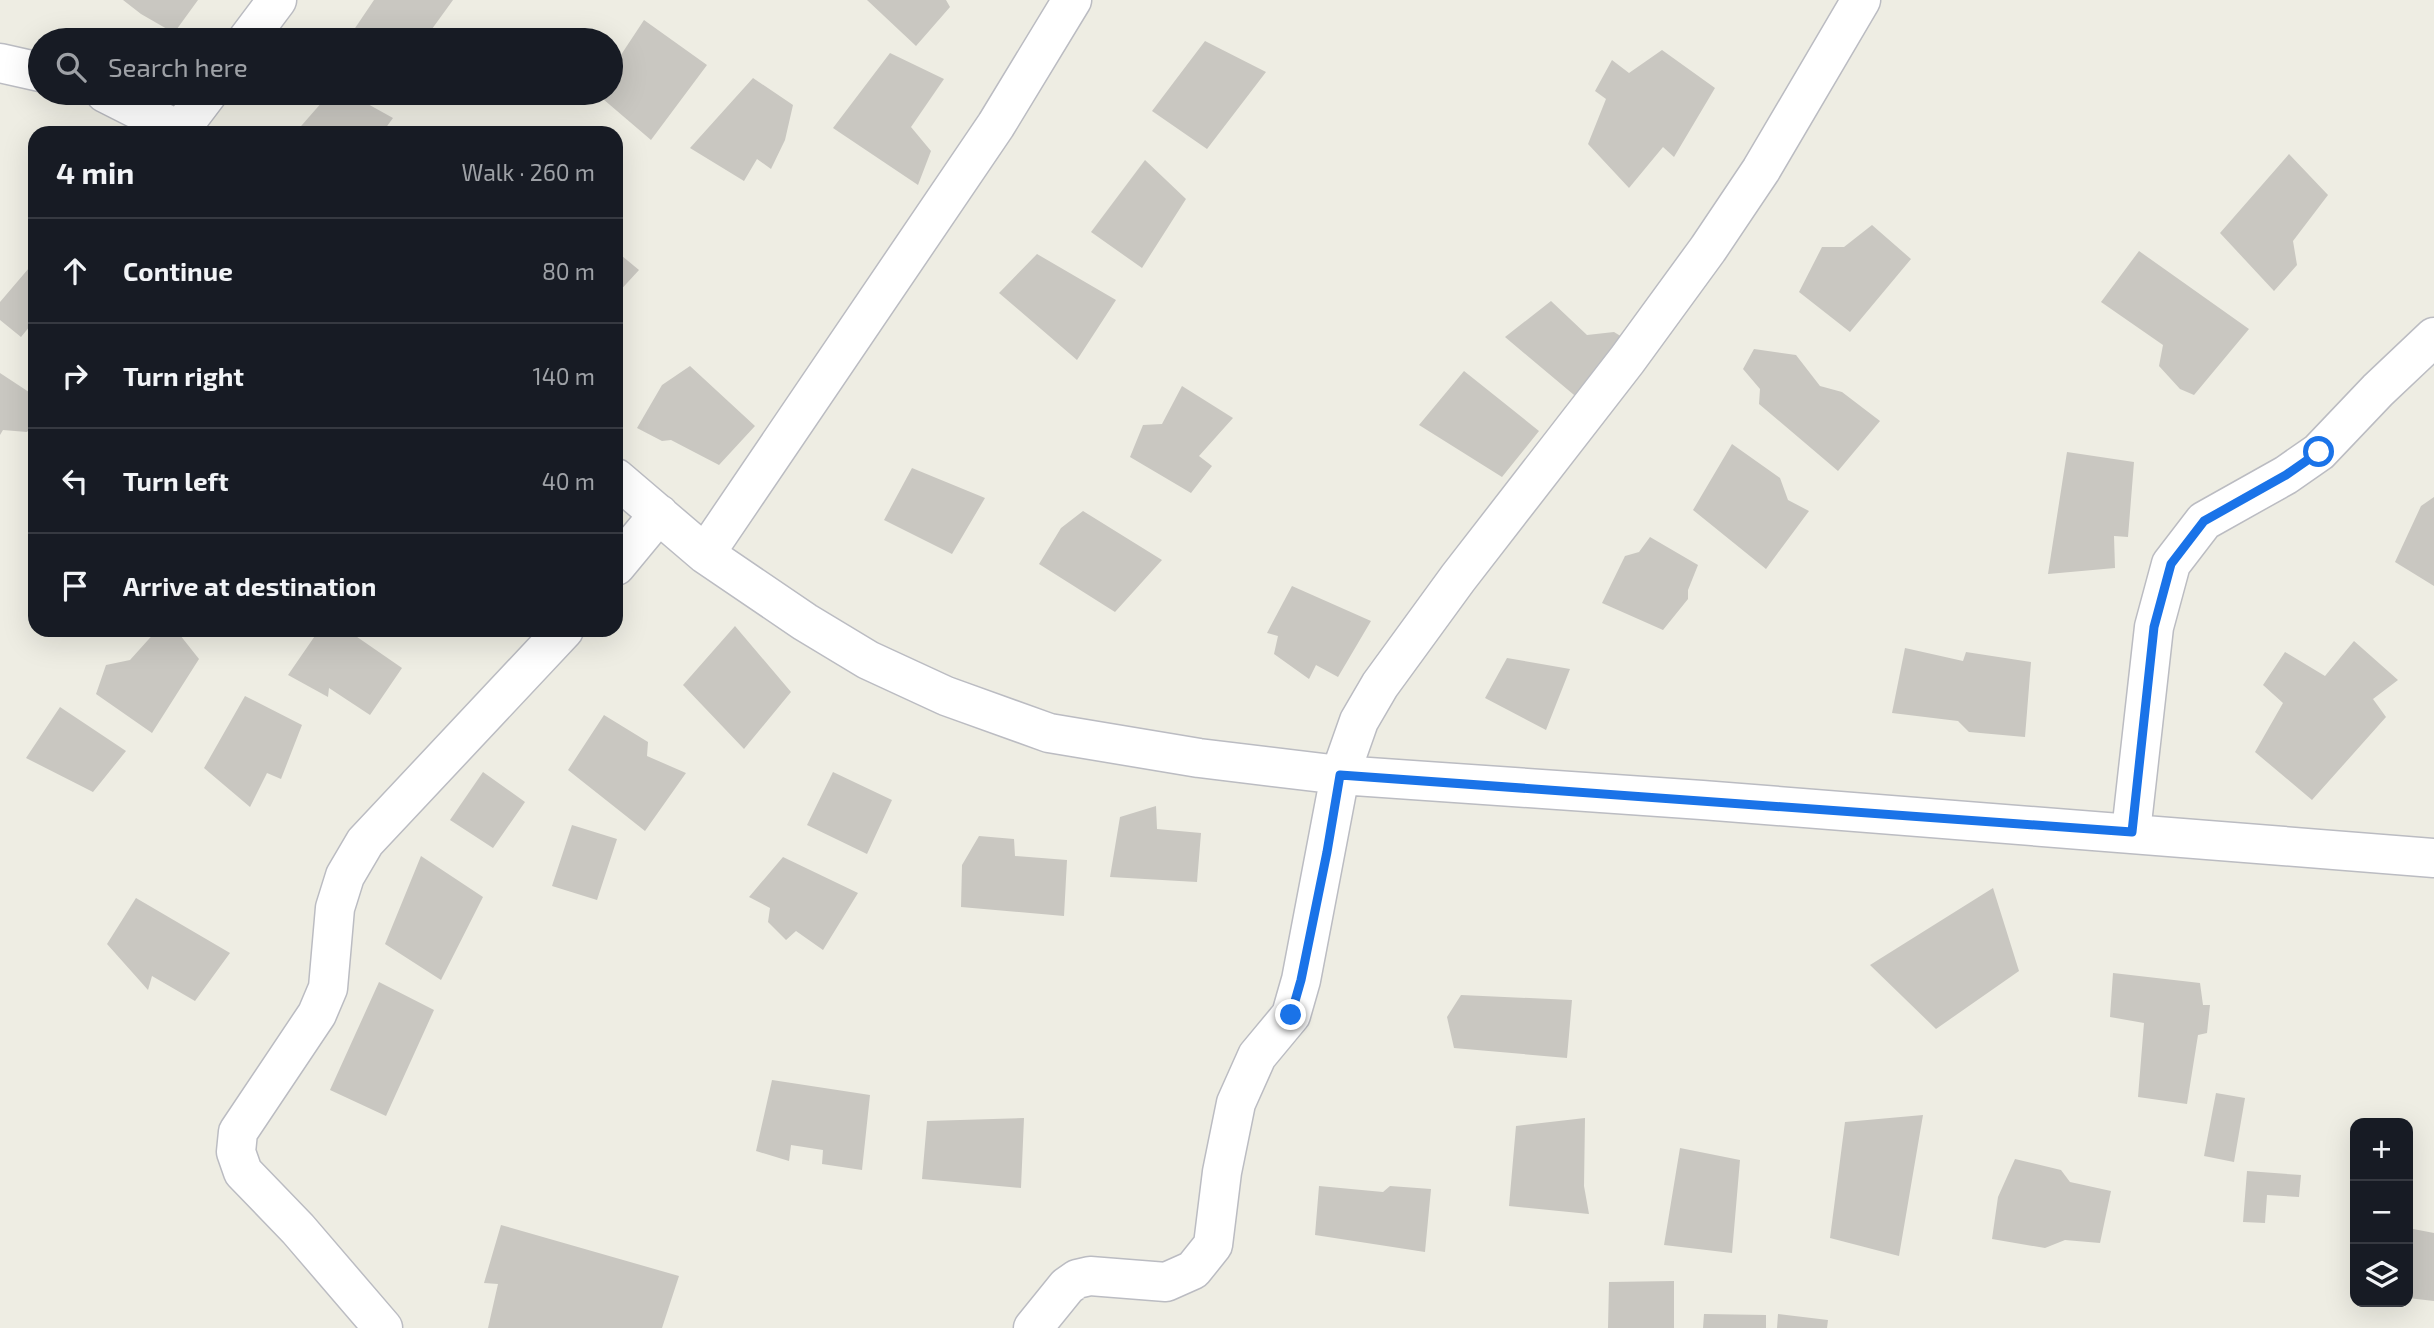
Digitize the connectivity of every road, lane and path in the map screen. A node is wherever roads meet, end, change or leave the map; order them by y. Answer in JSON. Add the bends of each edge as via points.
{"nodes":[{"id":1,"x":277,"y":0,"type":"edge"},
{"id":2,"x":1072,"y":0,"type":"edge"},
{"id":3,"x":1861,"y":0,"type":"edge"},
{"id":4,"x":256,"y":28,"type":"edge"},
{"id":5,"x":0,"y":63,"type":"edge"},
{"id":6,"x":28,"y":69,"type":"edge"},
{"id":7,"x":129,"y":105,"type":"edge"},
{"id":8,"x":200,"y":105,"type":"edge"},
{"id":9,"x":170,"y":126,"type":"edge"},
{"id":10,"x":186,"y":126,"type":"edge"},
{"id":11,"x":2434,"y":337,"type":"edge"},
{"id":12,"x":623,"y":484,"type":"edge"},
{"id":13,"x":659,"y":514,"type":"junction"},
{"id":14,"x":705,"y":554,"type":"junction"},
{"id":15,"x":623,"y":558,"type":"edge"},
{"id":16,"x":557,"y":637,"type":"edge"},
{"id":17,"x":1340,"y":775,"type":"junction"},
{"id":18,"x":2132,"y":832,"type":"junction"},
{"id":19,"x":2434,"y":858,"type":"edge"},
{"id":20,"x":383,"y":1328,"type":"edge"},
{"id":21,"x":1032,"y":1328,"type":"edge"}],
"edges":[{"from":1,"to":4,"type":"street"},
{"from":2,"to":14,"type":"street","via":[[996,125]]},
{"from":3,"to":17,"type":"street","via":[[1761,170],[1708,249],[1380,685],[1360,721]]},
{"from":5,"to":6,"type":"street"},
{"from":7,"to":9,"type":"street"},
{"from":8,"to":10,"type":"street"},
{"from":11,"to":18,"type":"street","via":[[2319,452],[2204,521],[2171,564],[2154,627]]},
{"from":12,"to":13,"type":"street"},
{"from":13,"to":14,"type":"street"},
{"from":13,"to":15,"type":"street"},
{"from":14,"to":17,"type":"street","via":[[868,660],[946,696],[1049,733]]},
{"from":16,"to":20,"type":"street","via":[[365,842],[345,876],[335,908],[328,988],[317,1014],[238,1132],[236,1152],[243,1172]]},
{"from":17,"to":18,"type":"street"},
{"from":17,"to":21,"type":"street","via":[[1301,980],[1291,1015],[1258,1056],[1236,1103],[1213,1245],[1193,1270],[1166,1282],[1077,1279]]},
{"from":18,"to":19,"type":"street"}]}
